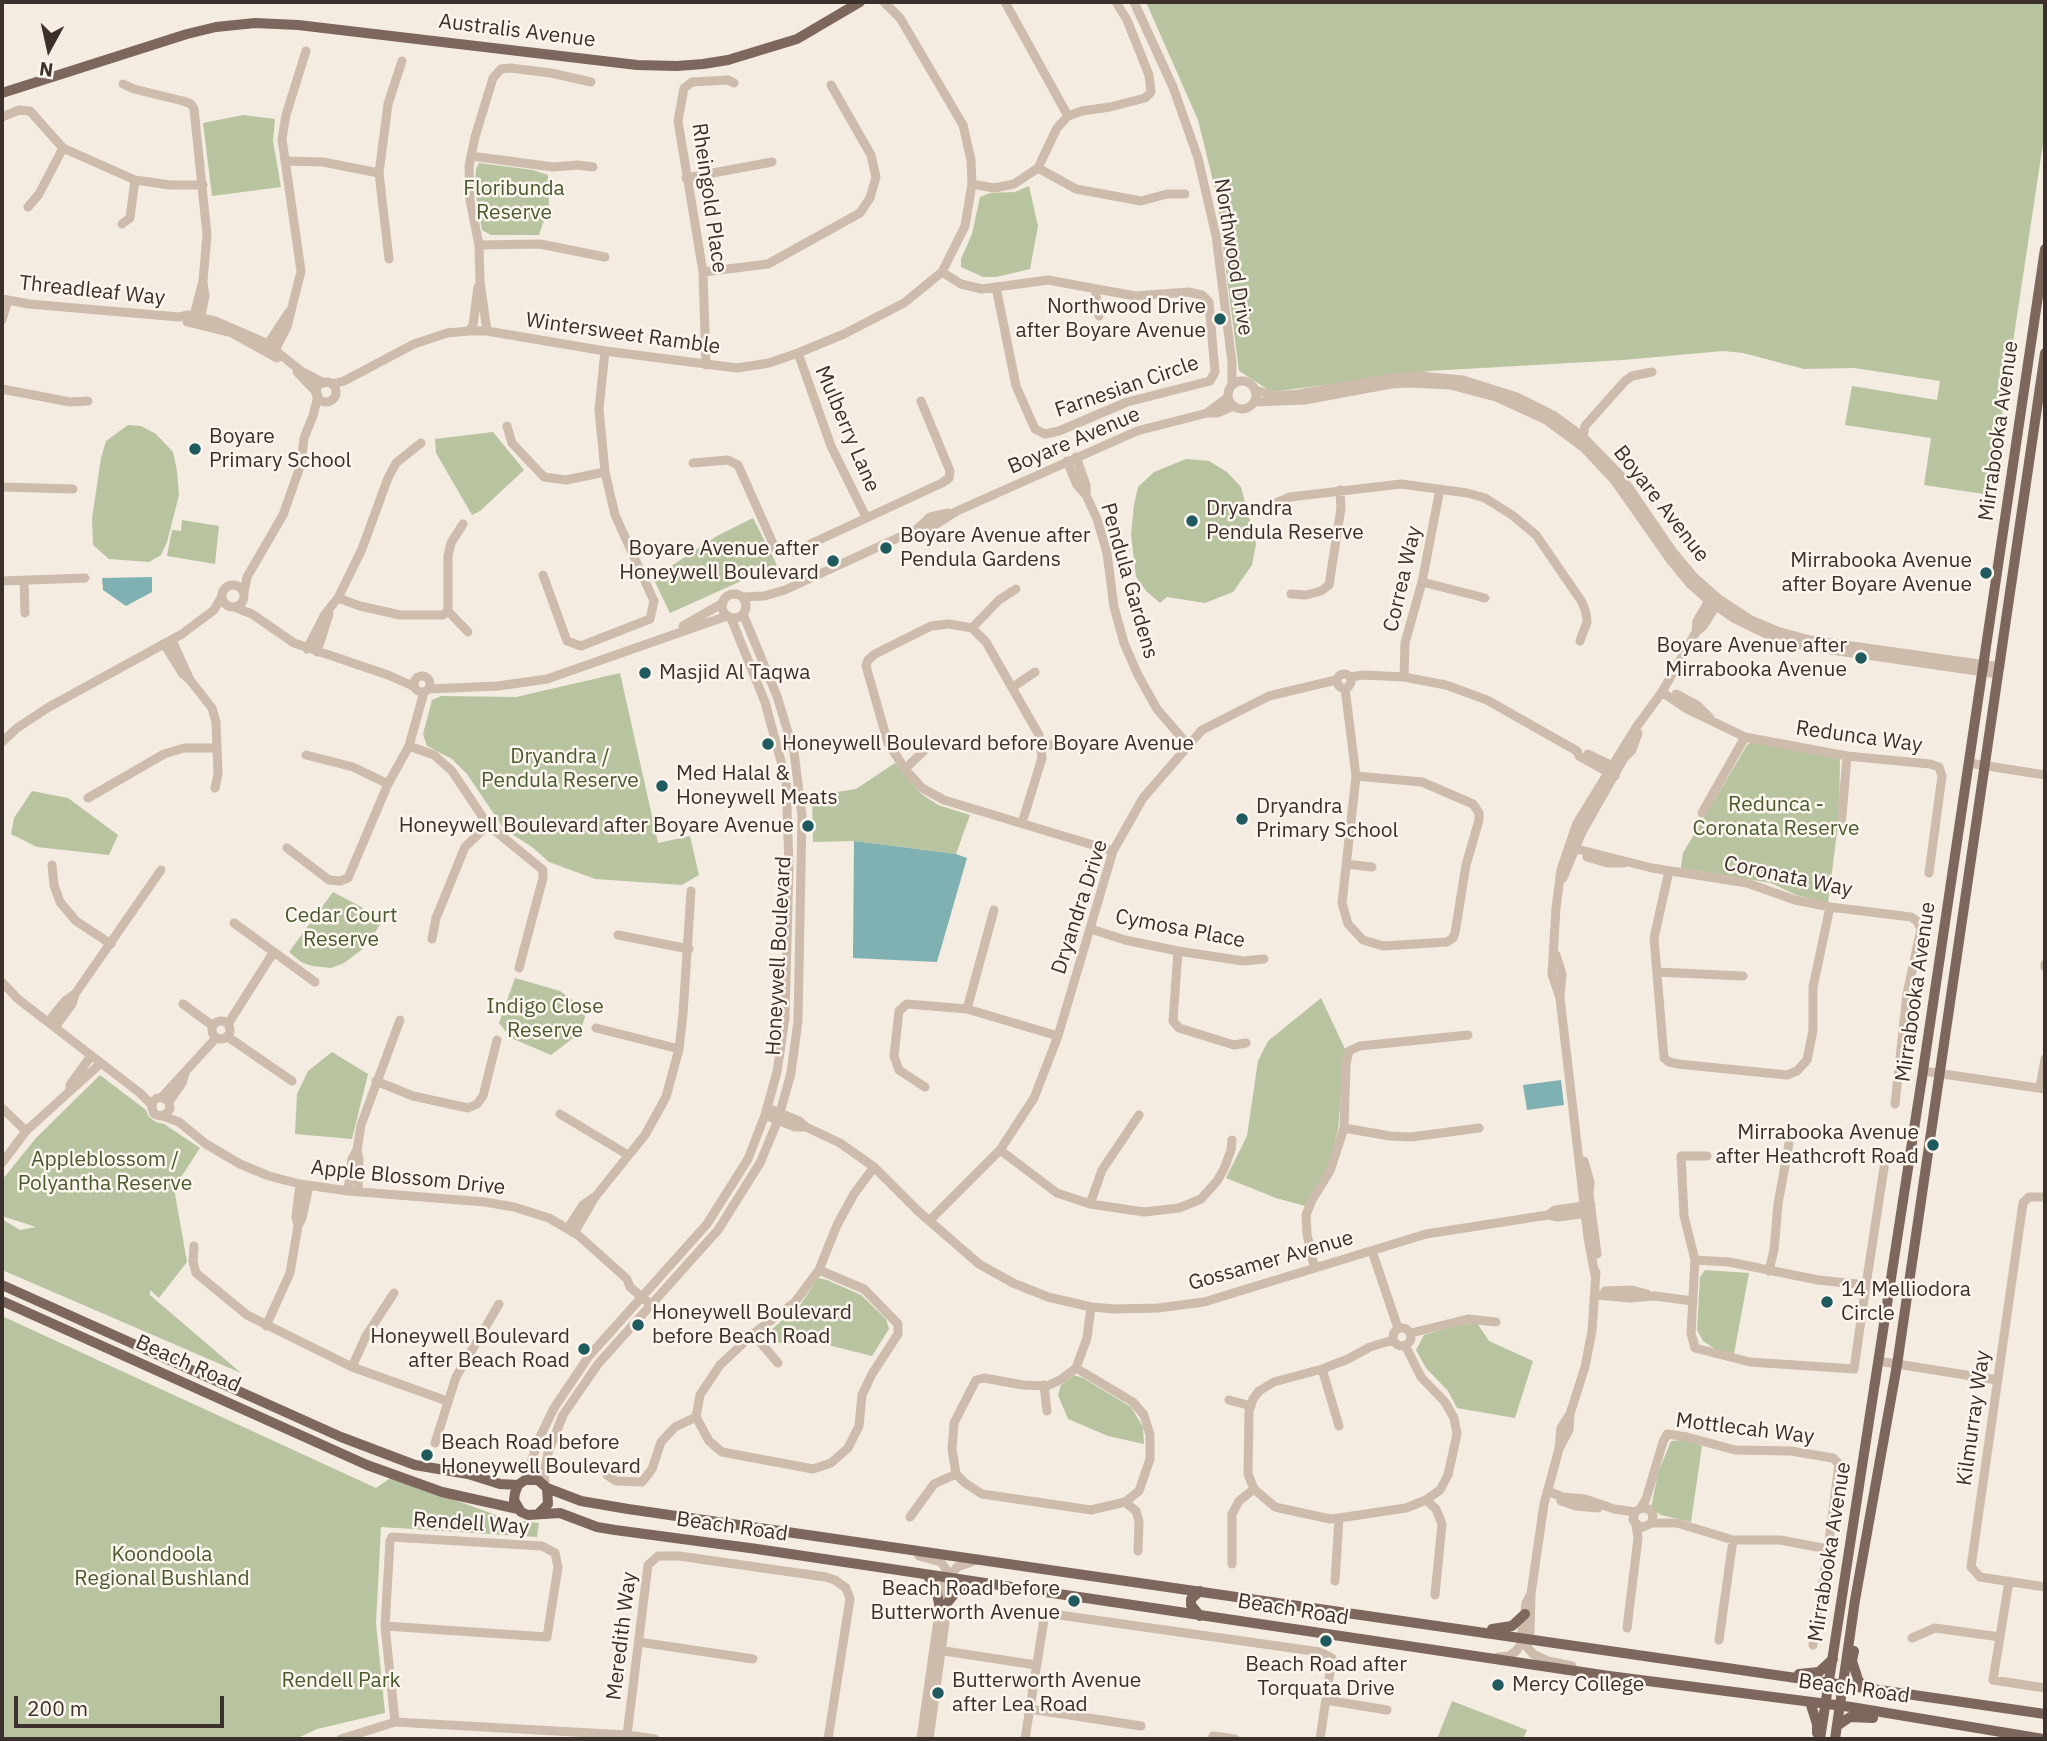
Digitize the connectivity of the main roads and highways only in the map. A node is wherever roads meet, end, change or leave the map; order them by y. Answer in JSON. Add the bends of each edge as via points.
{"nodes":[{"id":1,"x":861,"y":2,"type":"edge"},
{"id":2,"x":2,"y":93,"type":"edge"},
{"id":3,"x":2045,"y":249,"type":"edge"},
{"id":4,"x":2045,"y":353,"type":"edge"},
{"id":5,"x":2025,"y":386,"type":"junction"},
{"id":6,"x":2042,"y":391,"type":"edge"},
{"id":7,"x":2041,"y":408,"type":"edge"},
{"id":8,"x":2029,"y":465,"type":"junction"},
{"id":9,"x":2007,"y":506,"type":"junction"},
{"id":10,"x":2,"y":1285,"type":"edge"},
{"id":11,"x":2,"y":1301,"type":"edge"},
{"id":12,"x":522,"y":1482,"type":"junction"},
{"id":13,"x":546,"y":1486,"type":"junction"},
{"id":14,"x":518,"y":1509,"type":"junction"},
{"id":15,"x":539,"y":1513,"type":"junction"},
{"id":16,"x":927,"y":1574,"type":"junction"},
{"id":17,"x":1000,"y":1586,"type":"junction"},
{"id":18,"x":1200,"y":1591,"type":"junction"},
{"id":19,"x":1855,"y":1600,"type":"junction"},
{"id":20,"x":1525,"y":1614,"type":"road end"},
{"id":21,"x":1200,"y":1616,"type":"junction"},
{"id":22,"x":1454,"y":1628,"type":"junction"},
{"id":23,"x":1833,"y":1659,"type":"junction"},
{"id":24,"x":1756,"y":1674,"type":"junction"},
{"id":25,"x":1829,"y":1684,"type":"junction"},
{"id":26,"x":1843,"y":1685,"type":"junction"},
{"id":27,"x":1867,"y":1689,"type":"junction"},
{"id":28,"x":1811,"y":1702,"type":"junction"},
{"id":29,"x":1826,"y":1704,"type":"junction"},
{"id":30,"x":1840,"y":1706,"type":"junction"},
{"id":31,"x":2045,"y":1714,"type":"edge"},
{"id":32,"x":1925,"y":1719,"type":"junction"},
{"id":33,"x":1837,"y":1726,"type":"junction"},
{"id":34,"x":1818,"y":1739,"type":"edge"},
{"id":35,"x":1835,"y":1739,"type":"edge"},
{"id":36,"x":2043,"y":1739,"type":"edge"}],
"edges":[{"from":1,"to":2,"type":"main road","name":"Australis Avenue","via":[[797,39],[728,60],[677,66],[274,22],[187,34]]},
{"from":3,"to":5,"type":"main road","name":"Mirrabooka Avenue"},
{"from":4,"to":6,"type":"main road","name":"Mirrabooka Avenue"},
{"from":5,"to":6,"type":"main road"},
{"from":5,"to":9,"type":"main road","name":"Mirrabooka Avenue"},
{"from":6,"to":7,"type":"main road","name":"Mirrabooka Avenue"},
{"from":7,"to":8,"type":"main road","name":"Mirrabooka Avenue"},
{"from":8,"to":9,"type":"main road","via":[[2017,502]]},
{"from":8,"to":19,"type":"main road","name":"Mirrabooka Avenue","via":[[1897,1364]]},
{"from":9,"to":23,"type":"main road","name":"Mirrabooka Avenue"},
{"from":10,"to":12,"type":"main road","name":"Beach Road","via":[[341,1437],[415,1465],[500,1484]]},
{"from":11,"to":14,"type":"main road","name":"Beach Road","via":[[367,1465],[442,1492]]},
{"from":12,"to":13,"type":"main road","via":[[533,1479]]},
{"from":12,"to":14,"type":"main road","via":[[514,1500]]},
{"from":13,"to":15,"type":"main road","via":[[548,1504]]},
{"from":13,"to":18,"type":"main road","name":"Beach Road","via":[[581,1501]]},
{"from":14,"to":15,"type":"main road"},
{"from":15,"to":16,"type":"main road","name":"Beach Road","via":[[572,1516],[615,1530]]},
{"from":16,"to":17,"type":"main road","name":"Beach Road"},
{"from":16,"to":17,"type":"main road","via":[[944,1606],[956,1592]]},
{"from":17,"to":21,"type":"main road","name":"Beach Road"},
{"from":18,"to":21,"type":"main road","via":[[1191,1605]]},
{"from":18,"to":22,"type":"main road","name":"Beach Road"},
{"from":19,"to":26,"type":"main road","name":"Mirrabooka Avenue"},
{"from":19,"to":27,"type":"main road","via":[[1858,1616],[1852,1661],[1858,1680]]},
{"from":20,"to":22,"type":"main road","via":[[1506,1627]]},
{"from":21,"to":28,"type":"main road","name":"Beach Road"},
{"from":22,"to":24,"type":"main road","name":"Beach Road"},
{"from":23,"to":24,"type":"main road","via":[[1819,1672],[1807,1675]]},
{"from":23,"to":25,"type":"main road","name":"Mirrabooka Avenue"},
{"from":24,"to":25,"type":"main road","name":"Beach Road"},
{"from":25,"to":26,"type":"main road","name":"Beach Road"},
{"from":25,"to":29,"type":"main road","name":"Mirrabooka Avenue"},
{"from":26,"to":27,"type":"main road","name":"Beach Road"},
{"from":26,"to":30,"type":"main road","name":"Mirrabooka Avenue"},
{"from":27,"to":31,"type":"main road","name":"Beach Road"},
{"from":28,"to":29,"type":"main road","name":"Beach Road"},
{"from":28,"to":34,"type":"main road"},
{"from":29,"to":30,"type":"main road","name":"Beach Road"},
{"from":29,"to":34,"type":"main road","name":"Mirrabooka Avenue"},
{"from":30,"to":32,"type":"main road","name":"Beach Road"},
{"from":30,"to":33,"type":"main road","name":"Mirrabooka Avenue"},
{"from":32,"to":33,"type":"main road","via":[[1905,1722],[1857,1716]]},
{"from":32,"to":36,"type":"main road","name":"Beach Road"},
{"from":33,"to":35,"type":"main road","name":"Mirrabooka Avenue"}]}
